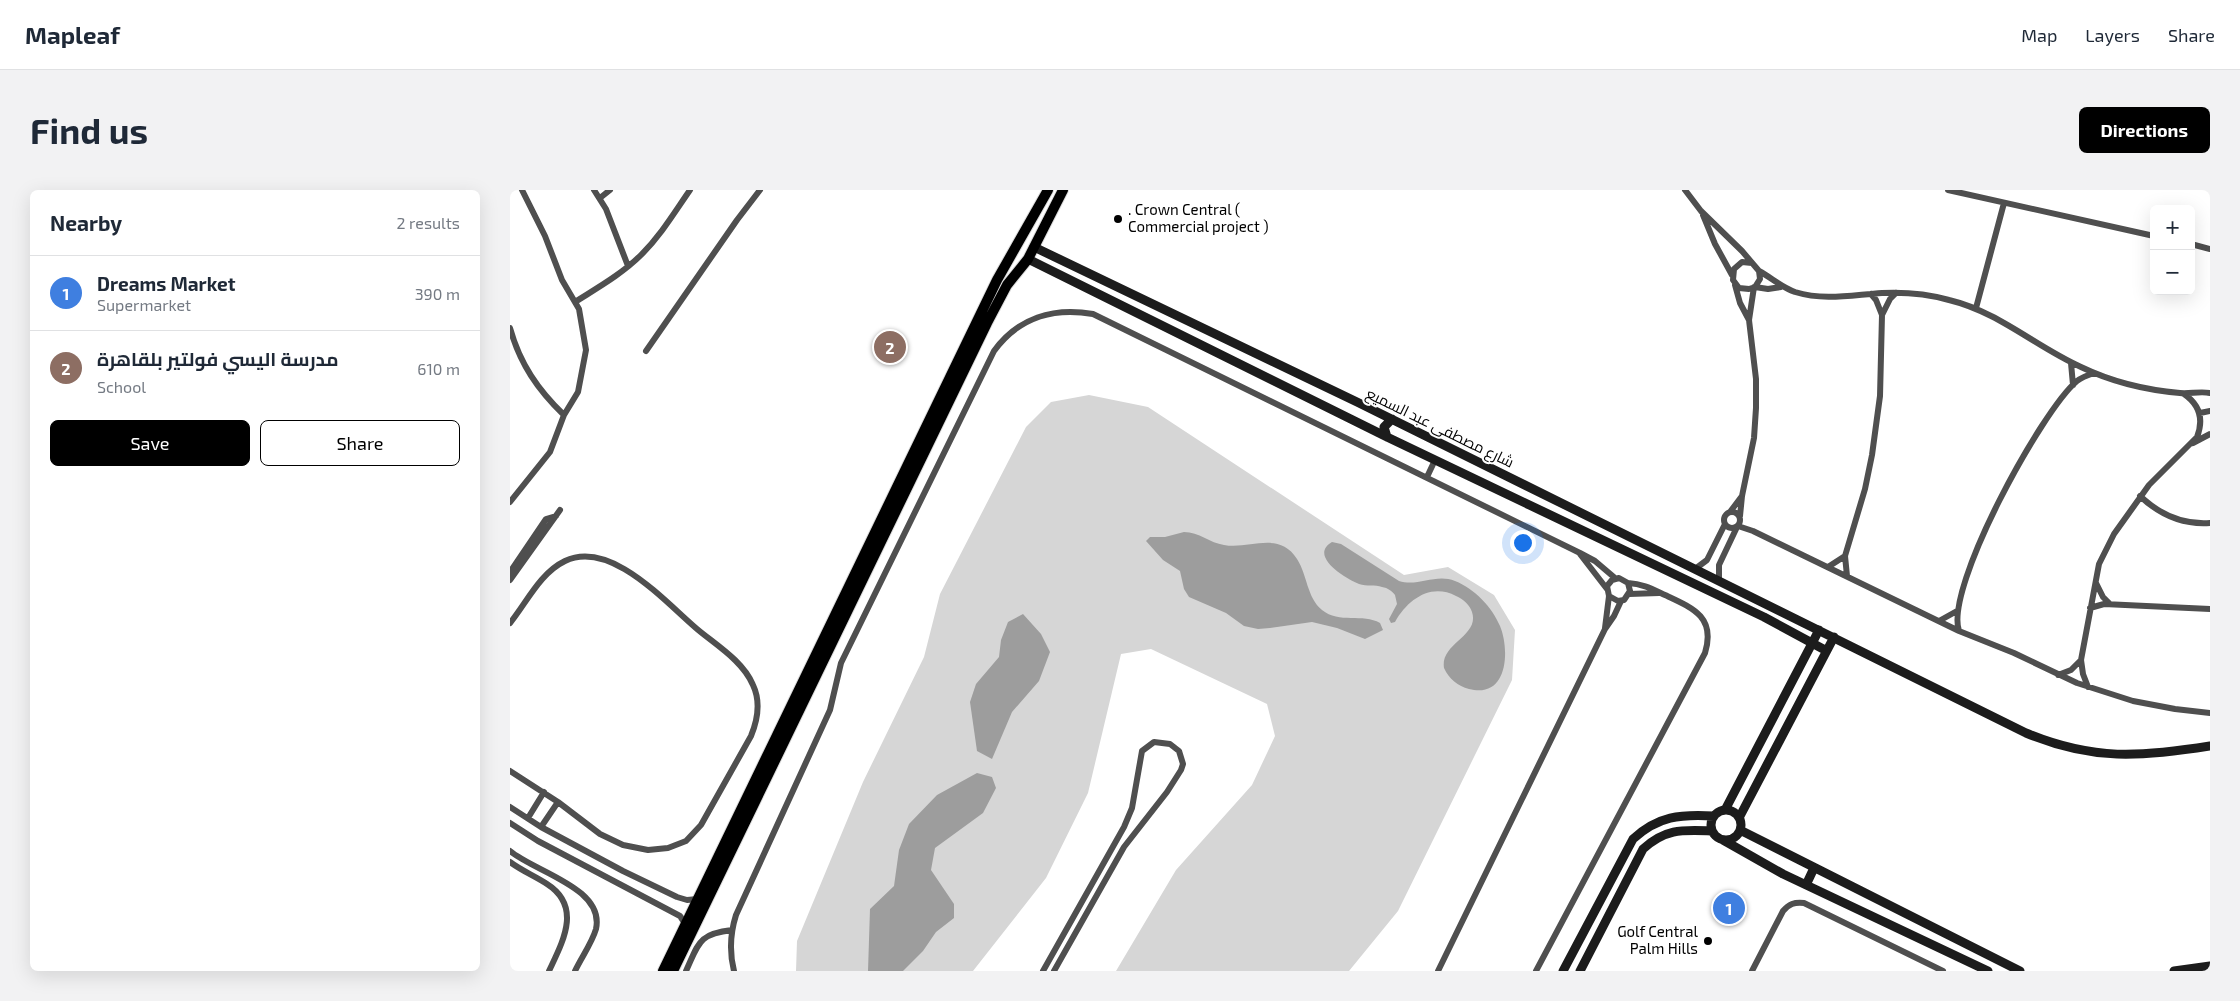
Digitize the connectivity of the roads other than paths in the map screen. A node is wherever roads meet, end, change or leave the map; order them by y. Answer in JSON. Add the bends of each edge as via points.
{"nodes":[{"id":1,"x":522,"y":190,"type":"edge"},
{"id":2,"x":594,"y":190,"type":"edge"},
{"id":3,"x":610,"y":190,"type":"edge"},
{"id":4,"x":690,"y":190,"type":"edge"},
{"id":5,"x":760,"y":190,"type":"edge"},
{"id":6,"x":1048,"y":190,"type":"edge"},
{"id":7,"x":1063,"y":190,"type":"edge"},
{"id":8,"x":1685,"y":190,"type":"edge"},
{"id":9,"x":1948,"y":190,"type":"edge"},
{"id":10,"x":600,"y":198,"type":"junction"},
{"id":11,"x":2004,"y":203,"type":"junction"},
{"id":12,"x":1701,"y":211,"type":"junction"},
{"id":13,"x":2150,"y":235,"type":"edge"},
{"id":14,"x":2195,"y":245,"type":"edge"},
{"id":15,"x":1034,"y":247,"type":"junction"},
{"id":16,"x":2210,"y":249,"type":"edge"},
{"id":17,"x":1028,"y":258,"type":"junction"},
{"id":18,"x":1752,"y":263,"type":"junction"},
{"id":19,"x":628,"y":266,"type":"junction"},
{"id":20,"x":1759,"y":270,"type":"junction"},
{"id":21,"x":1732,"y":274,"type":"junction"},
{"id":22,"x":1735,"y":285,"type":"junction"},
{"id":23,"x":1781,"y":286,"type":"junction"},
{"id":24,"x":1754,"y":287,"type":"junction"},
{"id":25,"x":1896,"y":293,"type":"junction"},
{"id":26,"x":1871,"y":294,"type":"junction"},
{"id":27,"x":575,"y":302,"type":"junction"},
{"id":28,"x":1976,"y":308,"type":"junction"},
{"id":29,"x":1882,"y":315,"type":"junction"},
{"id":30,"x":1749,"y":320,"type":"junction"},
{"id":31,"x":510,"y":328,"type":"edge"},
{"id":32,"x":646,"y":351,"type":"dead end"},
{"id":33,"x":2071,"y":363,"type":"junction"},
{"id":34,"x":2094,"y":373,"type":"junction"},
{"id":35,"x":2073,"y":385,"type":"junction"},
{"id":36,"x":2210,"y":393,"type":"edge"},
{"id":37,"x":2184,"y":394,"type":"junction"},
{"id":38,"x":1357,"y":402,"type":"junction"},
{"id":39,"x":2210,"y":404,"type":"edge"},
{"id":40,"x":2210,"y":410,"type":"edge"},
{"id":41,"x":2200,"y":413,"type":"junction"},
{"id":42,"x":564,"y":415,"type":"junction"},
{"id":43,"x":1348,"y":417,"type":"junction"},
{"id":44,"x":1392,"y":419,"type":"junction"},
{"id":45,"x":2210,"y":434,"type":"edge"},
{"id":46,"x":1387,"y":437,"type":"junction"},
{"id":47,"x":2192,"y":443,"type":"junction"},
{"id":48,"x":1435,"y":460,"type":"junction"},
{"id":49,"x":1427,"y":477,"type":"junction"},
{"id":50,"x":1742,"y":496,"type":"junction"},
{"id":51,"x":2140,"y":496,"type":"junction"},
{"id":52,"x":510,"y":502,"type":"edge"},
{"id":53,"x":1730,"y":512,"type":"junction"},
{"id":54,"x":1740,"y":517,"type":"junction"},
{"id":55,"x":1725,"y":524,"type":"junction"},
{"id":56,"x":2210,"y":524,"type":"edge"},
{"id":57,"x":1737,"y":526,"type":"junction"},
{"id":58,"x":1753,"y":531,"type":"junction"},
{"id":59,"x":1580,"y":553,"type":"junction"},
{"id":60,"x":1845,"y":556,"type":"junction"},
{"id":61,"x":1828,"y":567,"type":"junction"},
{"id":62,"x":1695,"y":570,"type":"junction"},
{"id":63,"x":510,"y":572,"type":"edge"},
{"id":64,"x":1847,"y":576,"type":"junction"},
{"id":65,"x":1615,"y":578,"type":"junction"},
{"id":66,"x":510,"y":580,"type":"edge"},
{"id":67,"x":1719,"y":581,"type":"junction"},
{"id":68,"x":2096,"y":582,"type":"junction"},
{"id":69,"x":1628,"y":583,"type":"junction"},
{"id":70,"x":1659,"y":592,"type":"junction"},
{"id":71,"x":1608,"y":593,"type":"junction"},
{"id":72,"x":1629,"y":594,"type":"junction"},
{"id":73,"x":1621,"y":601,"type":"junction"},
{"id":74,"x":2110,"y":604,"type":"junction"},
{"id":75,"x":2090,"y":608,"type":"junction"},
{"id":76,"x":2210,"y":609,"type":"edge"},
{"id":77,"x":1957,"y":611,"type":"junction"},
{"id":78,"x":1939,"y":621,"type":"junction"},
{"id":79,"x":510,"y":623,"type":"edge"},
{"id":80,"x":1604,"y":629,"type":"junction"},
{"id":81,"x":1819,"y":630,"type":"junction"},
{"id":82,"x":1960,"y":631,"type":"junction"},
{"id":83,"x":1834,"y":637,"type":"junction"},
{"id":84,"x":1811,"y":643,"type":"junction"},
{"id":85,"x":1825,"y":650,"type":"junction"},
{"id":86,"x":2080,"y":660,"type":"junction"},
{"id":87,"x":2058,"y":675,"type":"junction"},
{"id":88,"x":2088,"y":687,"type":"junction"},
{"id":89,"x":2210,"y":713,"type":"edge"},
{"id":90,"x":2210,"y":746,"type":"edge"},
{"id":91,"x":510,"y":771,"type":"edge"},
{"id":92,"x":544,"y":792,"type":"junction"},
{"id":93,"x":558,"y":802,"type":"junction"},
{"id":94,"x":510,"y":807,"type":"edge"},
{"id":95,"x":1725,"y":810,"type":"junction"},
{"id":96,"x":1714,"y":816,"type":"junction"},
{"id":97,"x":528,"y":818,"type":"junction"},
{"id":98,"x":1739,"y":818,"type":"junction"},
{"id":99,"x":510,"y":824,"type":"edge"},
{"id":100,"x":541,"y":828,"type":"junction"},
{"id":101,"x":1712,"y":830,"type":"junction"},
{"id":102,"x":1740,"y":830,"type":"junction"},
{"id":103,"x":1723,"y":840,"type":"junction"},
{"id":104,"x":510,"y":851,"type":"edge"},
{"id":105,"x":510,"y":862,"type":"edge"},
{"id":106,"x":1814,"y":868,"type":"junction"},
{"id":107,"x":622,"y":870,"type":"junction"},
{"id":108,"x":617,"y":883,"type":"junction"},
{"id":109,"x":1806,"y":885,"type":"junction"},
{"id":110,"x":698,"y":900,"type":"junction"},
{"id":111,"x":686,"y":924,"type":"junction"},
{"id":112,"x":1071,"y":924,"type":"junction"},
{"id":113,"x":1079,"y":929,"type":"junction"},
{"id":114,"x":732,"y":930,"type":"junction"},
{"id":115,"x":2210,"y":966,"type":"edge"},
{"id":116,"x":549,"y":971,"type":"edge"},
{"id":117,"x":575,"y":971,"type":"edge"},
{"id":118,"x":664,"y":971,"type":"edge"},
{"id":119,"x":673,"y":971,"type":"edge"},
{"id":120,"x":686,"y":971,"type":"edge"},
{"id":121,"x":734,"y":971,"type":"edge"},
{"id":122,"x":1043,"y":971,"type":"edge"},
{"id":123,"x":1054,"y":971,"type":"edge"},
{"id":124,"x":1438,"y":971,"type":"edge"},
{"id":125,"x":1536,"y":971,"type":"edge"},
{"id":126,"x":1563,"y":971,"type":"edge"},
{"id":127,"x":1580,"y":971,"type":"edge"},
{"id":128,"x":1752,"y":971,"type":"edge"},
{"id":129,"x":1943,"y":971,"type":"edge"},
{"id":130,"x":1988,"y":971,"type":"edge"},
{"id":131,"x":2020,"y":971,"type":"edge"},
{"id":132,"x":2174,"y":971,"type":"edge"}],
"edges":[{"from":1,"to":27,"type":"street"},
{"from":2,"to":10,"type":"street"},
{"from":3,"to":10,"type":"street"},
{"from":4,"to":19,"type":"street","via":[[664,229]]},
{"from":5,"to":32,"type":"street"},
{"from":6,"to":110,"type":"main road","via":[[997,280]]},
{"from":7,"to":15,"type":"main road"},
{"from":8,"to":12,"type":"street"},
{"from":9,"to":11,"type":"street"},
{"from":10,"to":19,"type":"street"},
{"from":11,"to":13,"type":"street"},
{"from":11,"to":28,"type":"street"},
{"from":12,"to":18,"type":"street"},
{"from":12,"to":21,"type":"street"},
{"from":14,"to":16,"type":"street"},
{"from":15,"to":17,"type":"main road"},
{"from":15,"to":38,"type":"street","name":"شارع مصطفى عبد السميع"},
{"from":17,"to":43,"type":"street","name":"شارع مصطفى عبد السميع"},
{"from":17,"to":119,"type":"main road","via":[[1007,285],[948,400]]},
{"from":18,"to":20,"type":"street"},
{"from":18,"to":21,"type":"street","via":[[1742,262]]},
{"from":19,"to":27,"type":"street"},
{"from":20,"to":23,"type":"street"},
{"from":20,"to":24,"type":"street","via":[[1760,280]]},
{"from":21,"to":22,"type":"street"},
{"from":22,"to":24,"type":"street","via":[[1744,290]]},
{"from":22,"to":30,"type":"street"},
{"from":23,"to":24,"type":"street","via":[[1768,289]]},
{"from":23,"to":26,"type":"street","via":[[1820,297],[1846,298]]},
{"from":24,"to":30,"type":"street"},
{"from":25,"to":26,"type":"street"},
{"from":25,"to":28,"type":"street","via":[[1941,298]]},
{"from":25,"to":29,"type":"street"},
{"from":26,"to":29,"type":"street"},
{"from":27,"to":42,"type":"street","via":[[582,318],[586,350],[578,392]]},
{"from":28,"to":33,"type":"street"},
{"from":29,"to":60,"type":"street","via":[[1878,421],[1865,489]]},
{"from":30,"to":50,"type":"street","via":[[1756,408]]},
{"from":31,"to":42,"type":"street","via":[[531,377],[549,402]]},
{"from":33,"to":34,"type":"street"},
{"from":33,"to":35,"type":"street"},
{"from":34,"to":35,"type":"street"},
{"from":34,"to":37,"type":"street","via":[[2142,388]]},
{"from":35,"to":77,"type":"street","via":[[2034,438],[2003,493],[1982,539]]},
{"from":36,"to":37,"type":"street"},
{"from":37,"to":41,"type":"street","via":[[2192,399]]},
{"from":38,"to":43,"type":"street","via":[[1357,412]]},
{"from":38,"to":44,"type":"street","name":"شارع مصطفى عبد السميع"},
{"from":39,"to":40,"type":"street"},
{"from":40,"to":41,"type":"street"},
{"from":41,"to":47,"type":"street","via":[[2200,429]]},
{"from":42,"to":52,"type":"street","via":[[550,452]]},
{"from":43,"to":46,"type":"street","name":"شارع مصطفى عبد السميع"},
{"from":44,"to":46,"type":"street","via":[[1384,427]]},
{"from":44,"to":62,"type":"street","name":"شارع مصطفى عبد السميع"},
{"from":45,"to":47,"type":"street"},
{"from":46,"to":48,"type":"street","name":"شارع مصطفى عبد السميع"},
{"from":47,"to":51,"type":"street"},
{"from":48,"to":49,"type":"street"},
{"from":48,"to":84,"type":"street","name":"شارع مصطفى عبد السميع","via":[[1756,613]]},
{"from":49,"to":59,"type":"street"},
{"from":49,"to":114,"type":"street","via":[[1093,314],[1049,313],[1021,326],[994,351],[841,663],[830,710]]},
{"from":50,"to":53,"type":"street"},
{"from":50,"to":54,"type":"street"},
{"from":51,"to":56,"type":"street","via":[[2168,516],[2185,522]]},
{"from":51,"to":68,"type":"street","via":[[2114,534],[2099,564]]},
{"from":53,"to":54,"type":"street","via":[[1736,512]]},
{"from":53,"to":55,"type":"street","via":[[1724,517]]},
{"from":54,"to":57,"type":"street"},
{"from":54,"to":58,"type":"street"},
{"from":55,"to":57,"type":"street","via":[[1731,528]]},
{"from":55,"to":62,"type":"street","via":[[1706,560]]},
{"from":57,"to":58,"type":"street"},
{"from":57,"to":67,"type":"street","via":[[1719,565]]},
{"from":58,"to":61,"type":"street"},
{"from":59,"to":65,"type":"street"},
{"from":59,"to":71,"type":"street"},
{"from":60,"to":61,"type":"street"},
{"from":60,"to":64,"type":"street"},
{"from":61,"to":64,"type":"street"},
{"from":62,"to":67,"type":"street","name":"شارع مصطفى عبد السميع"},
{"from":63,"to":66,"type":"street","via":[[546,519],[558,513]]},
{"from":64,"to":78,"type":"street"},
{"from":65,"to":69,"type":"street","via":[[1622,578]]},
{"from":65,"to":71,"type":"street","via":[[1609,582]]},
{"from":67,"to":81,"type":"street","name":"شارع مصطفى عبد السميع"},
{"from":68,"to":74,"type":"street"},
{"from":68,"to":75,"type":"street"},
{"from":69,"to":70,"type":"street"},
{"from":69,"to":72,"type":"street"},
{"from":70,"to":72,"type":"street"},
{"from":70,"to":125,"type":"street","via":[[1691,607],[1701,616],[1708,632],[1706,653]]},
{"from":71,"to":73,"type":"street","via":[[1614,601]]},
{"from":71,"to":80,"type":"street"},
{"from":72,"to":73,"type":"street"},
{"from":73,"to":80,"type":"street"},
{"from":74,"to":75,"type":"street"},
{"from":74,"to":76,"type":"street"},
{"from":75,"to":86,"type":"street"},
{"from":77,"to":78,"type":"street"},
{"from":77,"to":82,"type":"street"},
{"from":78,"to":82,"type":"street"},
{"from":79,"to":93,"type":"street","via":[[547,573],[566,560],[586,558],[605,561],[631,573],[662,595],[742,667],[757,695],[758,716],[752,736],[701,826],[686,841],[668,848],[648,850],[623,845],[600,834]]},
{"from":80,"to":124,"type":"street"},
{"from":81,"to":83,"type":"street","name":"شارع مصطفى عبد السميع"},
{"from":81,"to":84,"type":"street"},
{"from":82,"to":87,"type":"street"},
{"from":83,"to":85,"type":"street"},
{"from":83,"to":90,"type":"street","name":"شارع مصطفى عبد السميع","via":[[2026,733],[2055,744],[2084,751],[2128,755]]},
{"from":84,"to":85,"type":"street","name":"شارع مصطفى عبد السميع"},
{"from":84,"to":95,"type":"street"},
{"from":85,"to":98,"type":"street"},
{"from":86,"to":87,"type":"street","via":[[2071,670]]},
{"from":86,"to":88,"type":"street"},
{"from":87,"to":88,"type":"street"},
{"from":88,"to":89,"type":"street","via":[[2154,706]]},
{"from":91,"to":92,"type":"street"},
{"from":92,"to":93,"type":"street"},
{"from":92,"to":97,"type":"street"},
{"from":93,"to":100,"type":"street"},
{"from":94,"to":97,"type":"street"},
{"from":95,"to":96,"type":"street"},
{"from":95,"to":98,"type":"street"},
{"from":96,"to":101,"type":"street"},
{"from":96,"to":126,"type":"street","via":[[1691,815],[1659,821],[1633,839]]},
{"from":97,"to":100,"type":"street"},
{"from":98,"to":102,"type":"street"},
{"from":99,"to":108,"type":"street"},
{"from":100,"to":107,"type":"street"},
{"from":101,"to":103,"type":"street"},
{"from":101,"to":127,"type":"street","via":[[1665,833],[1643,849]]},
{"from":102,"to":103,"type":"street","via":[[1731,839]]},
{"from":102,"to":106,"type":"street"},
{"from":103,"to":109,"type":"street"},
{"from":104,"to":117,"type":"street","via":[[583,894],[593,906],[596,931]]},
{"from":105,"to":116,"type":"street","via":[[550,885],[562,899],[568,916],[567,929]]},
{"from":106,"to":109,"type":"street"},
{"from":106,"to":131,"type":"street"},
{"from":107,"to":108,"type":"street"},
{"from":107,"to":110,"type":"street","via":[[677,897]]},
{"from":108,"to":111,"type":"street","via":[[680,916]]},
{"from":109,"to":130,"type":"street"},
{"from":110,"to":111,"type":"main road"},
{"from":111,"to":118,"type":"main road"},
{"from":112,"to":113,"type":"street"},
{"from":112,"to":113,"type":"street","via":[[1124,828],[1132,808],[1142,752],[1154,742],[1170,744],[1179,751],[1183,764],[1181,770],[1129,839]]},
{"from":112,"to":122,"type":"street"},
{"from":113,"to":123,"type":"street"},
{"from":114,"to":120,"type":"street","via":[[701,940]]},
{"from":114,"to":121,"type":"street"},
{"from":115,"to":132,"type":"street"},
{"from":128,"to":129,"type":"street","via":[[1783,911],[1796,902]]}]}
